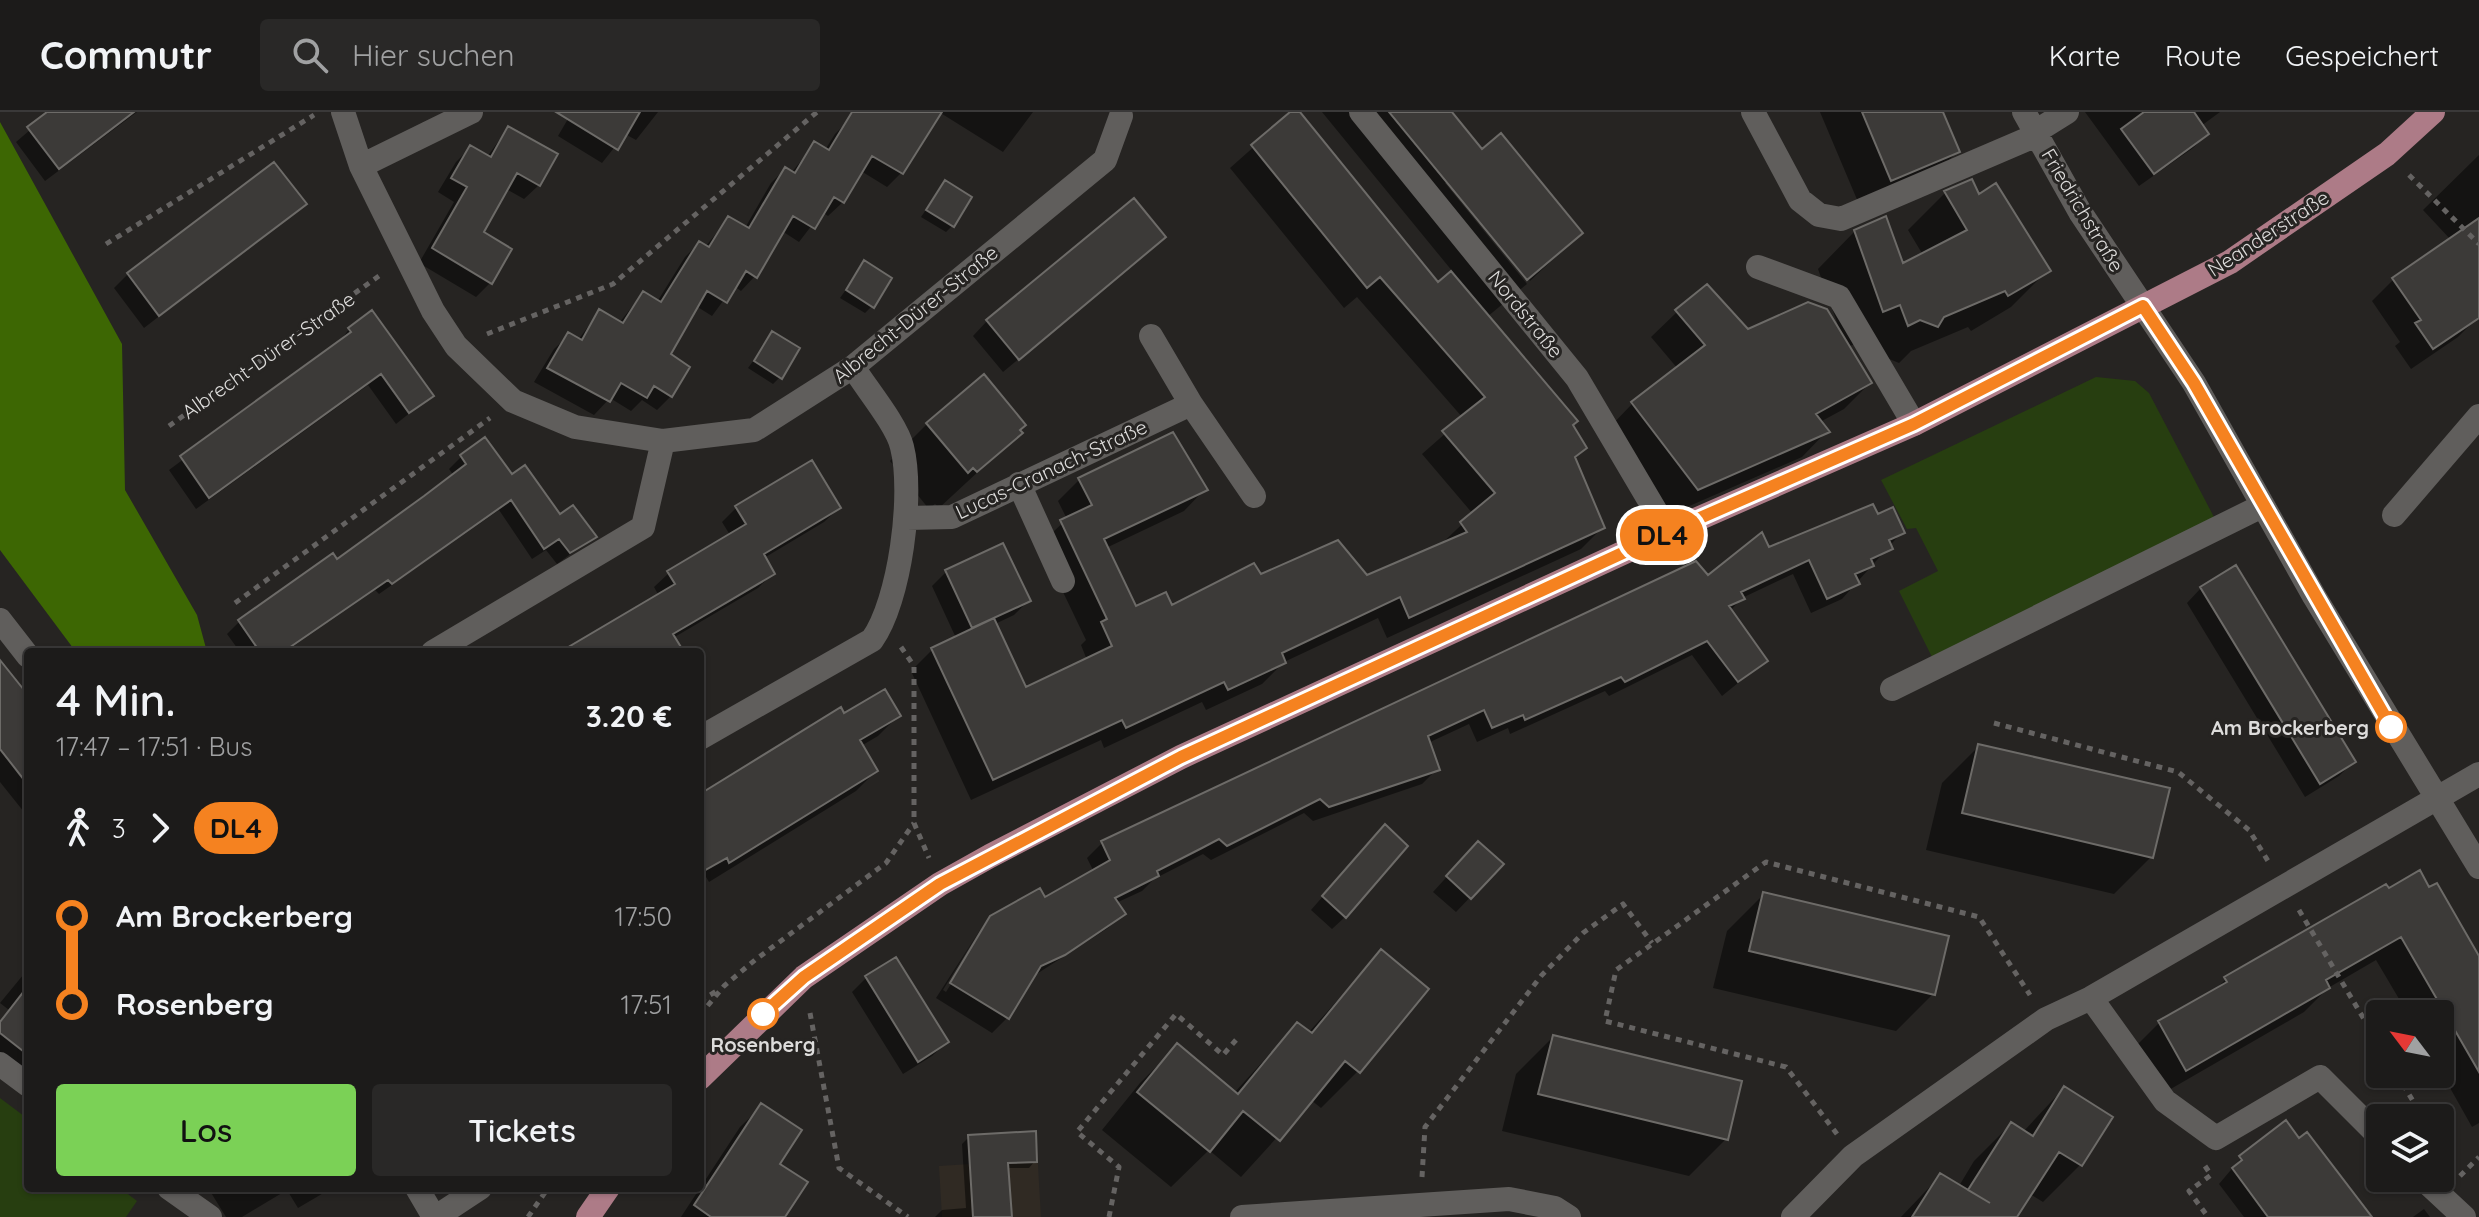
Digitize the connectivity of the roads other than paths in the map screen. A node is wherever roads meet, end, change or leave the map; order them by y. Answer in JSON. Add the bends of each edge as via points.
{"nodes":[{"id":1,"x":343,"y":112,"type":"edge"},
{"id":2,"x":471,"y":112,"type":"edge"},
{"id":3,"x":1361,"y":112,"type":"edge"},
{"id":4,"x":1753,"y":112,"type":"edge"},
{"id":5,"x":2067,"y":112,"type":"edge"},
{"id":6,"x":2433,"y":112,"type":"edge"},
{"id":7,"x":1121,"y":116,"type":"dead end"},
{"id":8,"x":2032,"y":126,"type":"edge"},
{"id":9,"x":361,"y":166,"type":"junction"},
{"id":10,"x":1758,"y":267,"type":"dead end"},
{"id":11,"x":2143,"y":306,"type":"junction"},
{"id":12,"x":1151,"y":336,"type":"dead end"},
{"id":13,"x":853,"y":367,"type":"junction"},
{"id":14,"x":1191,"y":404,"type":"junction"},
{"id":15,"x":2479,"y":416,"type":"edge"},
{"id":16,"x":1914,"y":424,"type":"junction"},
{"id":17,"x":663,"y":441,"type":"junction"},
{"id":18,"x":1019,"y":484,"type":"junction"},
{"id":19,"x":1254,"y":496,"type":"dead end"},
{"id":20,"x":2262,"y":506,"type":"junction"},
{"id":21,"x":2394,"y":515,"type":"dead end"},
{"id":22,"x":907,"y":518,"type":"junction"},
{"id":23,"x":1668,"y":532,"type":"junction"},
{"id":24,"x":1063,"y":581,"type":"dead end"},
{"id":25,"x":0,"y":620,"type":"edge"},
{"id":26,"x":440,"y":648,"type":"edge"},
{"id":27,"x":24,"y":651,"type":"edge"},
{"id":28,"x":1892,"y":689,"type":"dead end"},
{"id":29,"x":704,"y":736,"type":"edge"},
{"id":30,"x":2479,"y":774,"type":"edge"},
{"id":31,"x":2437,"y":801,"type":"junction"},
{"id":32,"x":2479,"y":867,"type":"edge"},
{"id":33,"x":2091,"y":998,"type":"junction"},
{"id":34,"x":0,"y":1064,"type":"edge"},
{"id":35,"x":704,"y":1074,"type":"edge"},
{"id":36,"x":24,"y":1082,"type":"edge"},
{"id":37,"x":2366,"y":1123,"type":"edge"},
{"id":38,"x":175,"y":1192,"type":"edge"},
{"id":39,"x":419,"y":1192,"type":"edge"},
{"id":40,"x":474,"y":1192,"type":"edge"},
{"id":41,"x":605,"y":1192,"type":"edge"},
{"id":42,"x":2437,"y":1192,"type":"edge"},
{"id":43,"x":210,"y":1217,"type":"edge"},
{"id":44,"x":435,"y":1217,"type":"edge"},
{"id":45,"x":588,"y":1217,"type":"edge"},
{"id":46,"x":1242,"y":1217,"type":"edge"},
{"id":47,"x":1569,"y":1217,"type":"edge"},
{"id":48,"x":1793,"y":1217,"type":"edge"},
{"id":49,"x":2464,"y":1217,"type":"edge"}],
"edges":[{"from":1,"to":9,"type":"street","name":"Albrecht-Dürer-Straße"},
{"from":2,"to":9,"type":"street"},
{"from":3,"to":23,"type":"street","name":"Nordstraße","via":[[1577,378]]},
{"from":4,"to":8,"type":"street","via":[[1800,200],[1819,215],[1841,219]]},
{"from":5,"to":8,"type":"street"},
{"from":6,"to":11,"type":"main road","name":"Neanderstraße","via":[[2387,154],[2230,262]]},
{"from":7,"to":13,"type":"street","name":"Albrecht-Dürer-Straße","via":[[1105,160]]},
{"from":8,"to":11,"type":"street","name":"Friedrichstraße","via":[[2080,212]]},
{"from":9,"to":17,"type":"street","name":"Albrecht-Dürer-Straße","via":[[433,311],[456,346],[513,401],[575,427]]},
{"from":10,"to":16,"type":"street","via":[[1839,297]]},
{"from":11,"to":16,"type":"main road","name":"Neanderstraße"},
{"from":11,"to":20,"type":"street","name":"Friedrichstraße","via":[[2194,383]]},
{"from":12,"to":14,"type":"street"},
{"from":13,"to":17,"type":"street","name":"Albrecht-Dürer-Straße","via":[[754,430]]},
{"from":13,"to":22,"type":"street","via":[[902,445]]},
{"from":14,"to":18,"type":"street","name":"Lucas-Cranach-Straße"},
{"from":14,"to":19,"type":"street"},
{"from":15,"to":21,"type":"street"},
{"from":16,"to":23,"type":"main road","name":"Neanderstraße"},
{"from":17,"to":26,"type":"street","via":[[643,527]]},
{"from":18,"to":22,"type":"street","name":"Lucas-Cranach-Straße","via":[[952,517]]},
{"from":18,"to":24,"type":"street"},
{"from":20,"to":28,"type":"street"},
{"from":20,"to":31,"type":"street","name":"Friedrichstraße"},
{"from":22,"to":29,"type":"street","via":[[884,623],[872,640]]},
{"from":23,"to":35,"type":"main road","name":"Neanderstraße","via":[[1181,757],[940,884],[804,977]]},
{"from":25,"to":27,"type":"street"},
{"from":30,"to":31,"type":"street"},
{"from":31,"to":32,"type":"street","name":"Friedrichstraße"},
{"from":31,"to":33,"type":"street"},
{"from":33,"to":37,"type":"street","via":[[2165,1101],[2216,1138],[2320,1077]]},
{"from":33,"to":48,"type":"street","via":[[2046,1019],[1853,1156]]},
{"from":34,"to":36,"type":"street"},
{"from":38,"to":43,"type":"street"},
{"from":39,"to":44,"type":"street"},
{"from":40,"to":44,"type":"street"},
{"from":41,"to":45,"type":"main road"},
{"from":42,"to":49,"type":"street"},
{"from":46,"to":47,"type":"street","via":[[1509,1199],[1555,1208]]}]}
